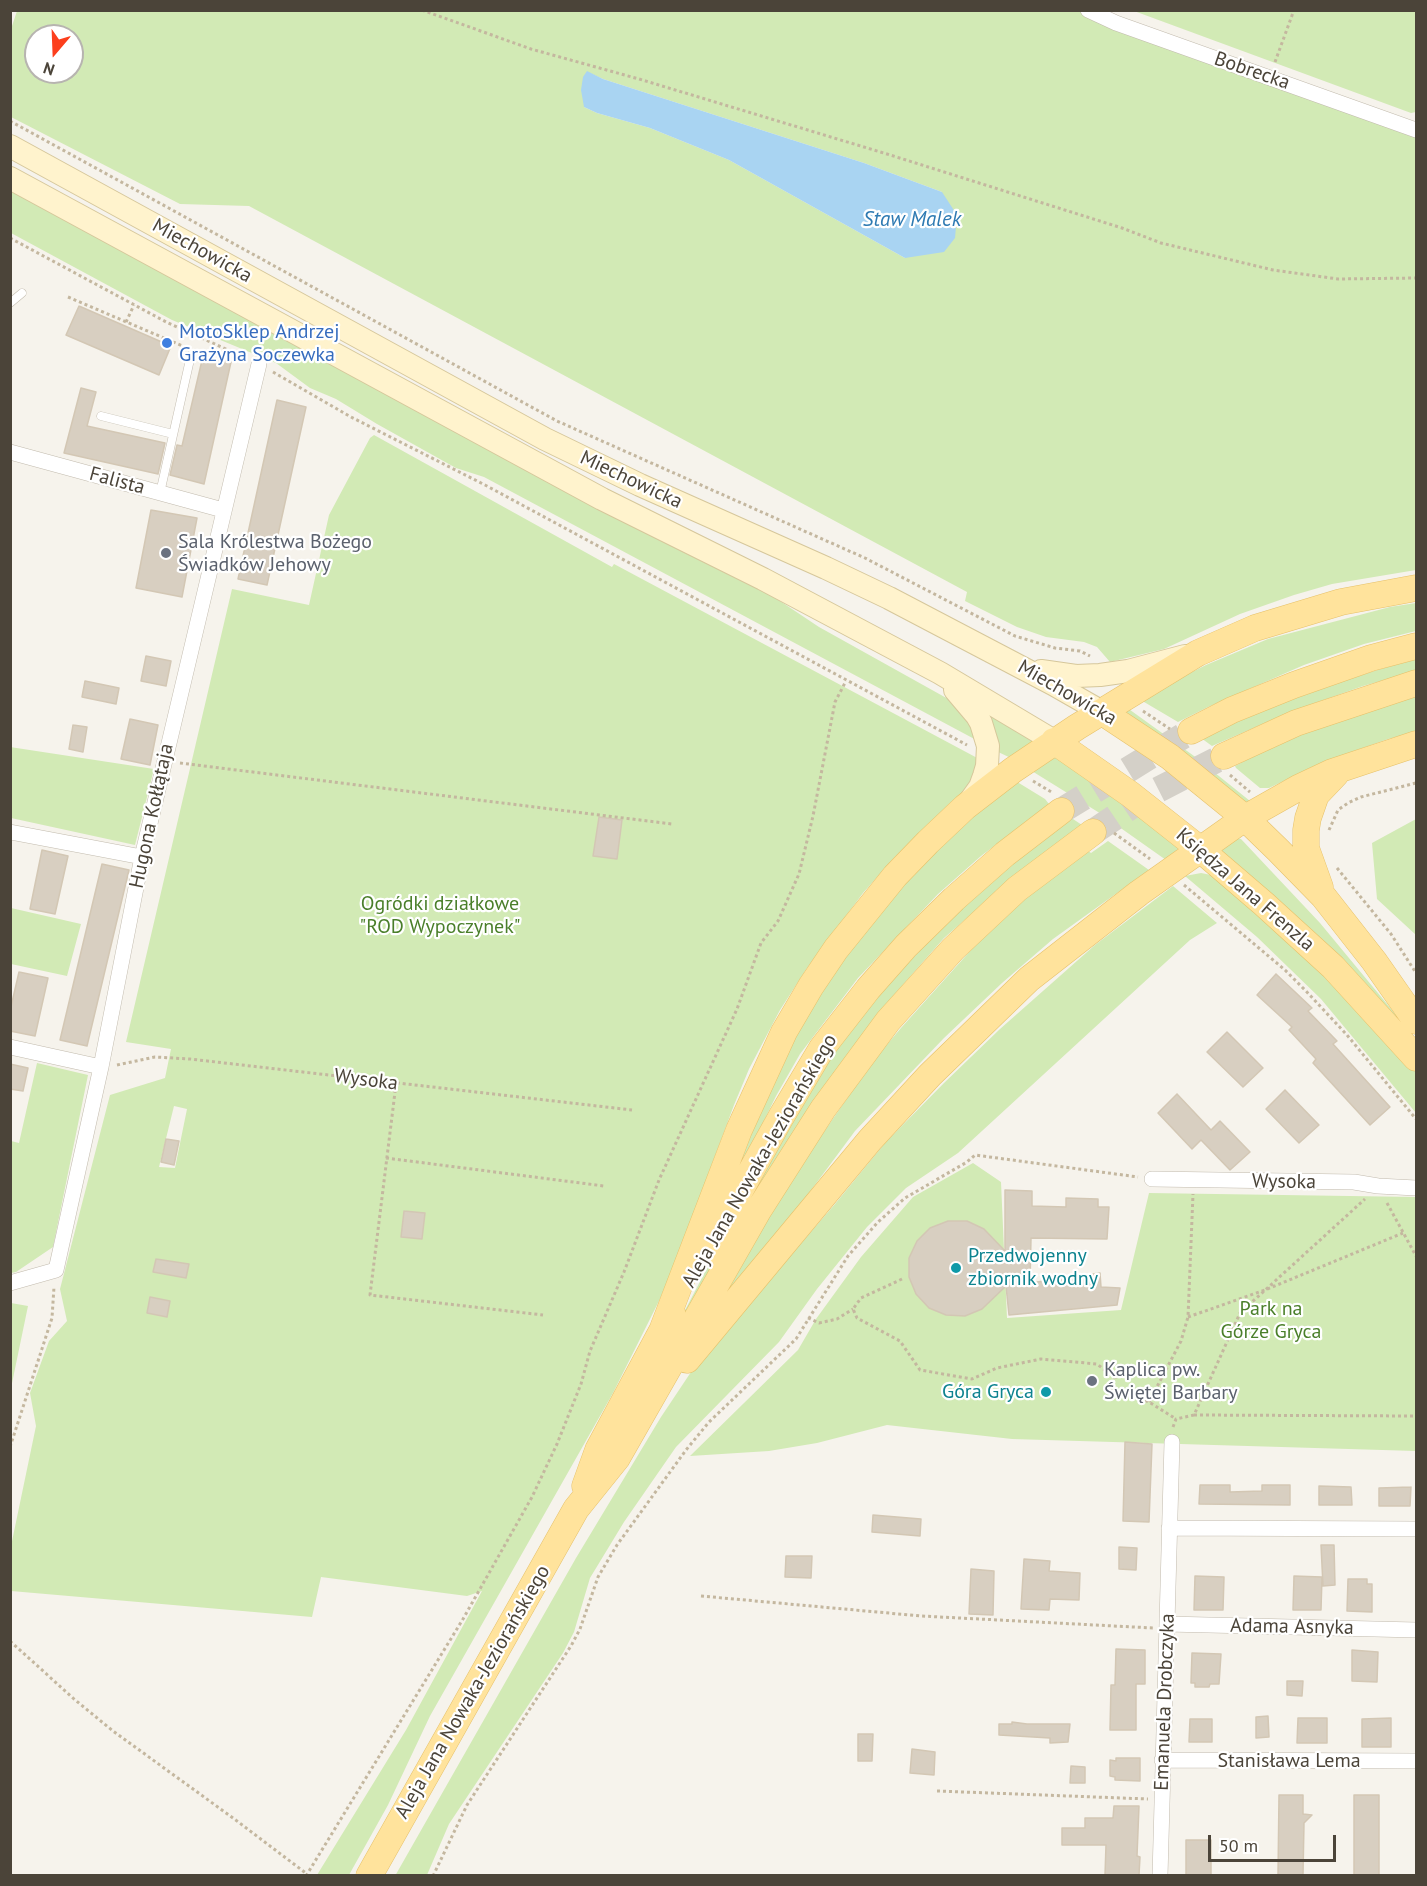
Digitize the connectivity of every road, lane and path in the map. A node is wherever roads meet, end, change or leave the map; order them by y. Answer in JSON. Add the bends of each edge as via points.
{"nodes":[{"id":1,"x":422,"y":10,"type":"edge"},
{"id":2,"x":1088,"y":10,"type":"edge"},
{"id":3,"x":1293,"y":10,"type":"edge"},
{"id":4,"x":1269,"y":77,"type":"junction"},
{"id":5,"x":10,"y":122,"type":"edge"},
{"id":6,"x":1416,"y":130,"type":"edge"},
{"id":7,"x":10,"y":146,"type":"edge"},
{"id":8,"x":10,"y":178,"type":"edge"},
{"id":9,"x":10,"y":238,"type":"edge"},
{"id":10,"x":1416,"y":278,"type":"edge"},
{"id":11,"x":22,"y":293,"type":"dead end"},
{"id":12,"x":68,"y":297,"type":"dead end"},
{"id":13,"x":10,"y":303,"type":"edge"},
{"id":14,"x":134,"y":305,"type":"junction"},
{"id":15,"x":126,"y":322,"type":"junction"},
{"id":16,"x":191,"y":355,"type":"joint"},
{"id":17,"x":259,"y":363,"type":"junction"},
{"id":18,"x":101,"y":416,"type":"dead end"},
{"id":19,"x":557,"y":421,"type":"dead end"},
{"id":20,"x":173,"y":434,"type":"junction"},
{"id":21,"x":10,"y":452,"type":"edge"},
{"id":22,"x":160,"y":493,"type":"junction"},
{"id":23,"x":223,"y":510,"type":"junction"},
{"id":24,"x":1416,"y":588,"type":"edge"},
{"id":25,"x":1416,"y":646,"type":"edge"},
{"id":26,"x":982,"y":647,"type":"junction"},
{"id":27,"x":1198,"y":653,"type":"junction"},
{"id":28,"x":940,"y":673,"type":"junction"},
{"id":29,"x":846,"y":681,"type":"junction"},
{"id":30,"x":1416,"y":683,"type":"edge"},
{"id":31,"x":1102,"y":712,"type":"junction"},
{"id":32,"x":1191,"y":731,"type":"tunnel mouth"},
{"id":33,"x":1054,"y":741,"type":"junction"},
{"id":34,"x":1416,"y":744,"type":"edge"},
{"id":35,"x":988,"y":756,"type":"junction"},
{"id":36,"x":1224,"y":756,"type":"tunnel mouth"},
{"id":37,"x":164,"y":761,"type":"junction"},
{"id":38,"x":1344,"y":768,"type":"junction"},
{"id":39,"x":1013,"y":770,"type":"junction"},
{"id":40,"x":1416,"y":783,"type":"edge"},
{"id":41,"x":1061,"y":804,"type":"joint"},
{"id":42,"x":965,"y":807,"type":"junction"},
{"id":43,"x":1245,"y":818,"type":"junction"},
{"id":44,"x":672,"y":824,"type":"dead end"},
{"id":45,"x":1102,"y":831,"type":"joint"},
{"id":46,"x":10,"y":832,"type":"edge"},
{"id":47,"x":1328,"y":833,"type":"dead end"},
{"id":48,"x":1201,"y":850,"type":"junction"},
{"id":49,"x":142,"y":857,"type":"junction"},
{"id":50,"x":1331,"y":859,"type":"dead end"},
{"id":51,"x":1168,"y":872,"type":"junction"},
{"id":52,"x":1323,"y":896,"type":"junction"},
{"id":53,"x":1416,"y":973,"type":"edge"},
{"id":54,"x":1416,"y":1021,"type":"edge"},
{"id":55,"x":10,"y":1047,"type":"edge"},
{"id":56,"x":1416,"y":1058,"type":"edge"},
{"id":57,"x":101,"y":1067,"type":"junction"},
{"id":58,"x":396,"y":1084,"type":"junction"},
{"id":59,"x":632,"y":1110,"type":"dead end"},
{"id":60,"x":1416,"y":1119,"type":"edge"},
{"id":61,"x":386,"y":1158,"type":"junction"},
{"id":62,"x":1152,"y":1179,"type":"joint"},
{"id":63,"x":1194,"y":1181,"type":"junction"},
{"id":64,"x":604,"y":1186,"type":"dead end"},
{"id":65,"x":1378,"y":1186,"type":"junction"},
{"id":66,"x":1416,"y":1188,"type":"edge"},
{"id":67,"x":1404,"y":1233,"type":"junction"},
{"id":68,"x":1416,"y":1256,"type":"edge"},
{"id":69,"x":56,"y":1270,"type":"junction"},
{"id":70,"x":902,"y":1279,"type":"dead end"},
{"id":71,"x":10,"y":1283,"type":"edge"},
{"id":72,"x":1265,"y":1290,"type":"junction"},
{"id":73,"x":853,"y":1310,"type":"junction"},
{"id":74,"x":543,"y":1316,"type":"dead end"},
{"id":75,"x":1188,"y":1317,"type":"junction"},
{"id":76,"x":808,"y":1318,"type":"junction"},
{"id":77,"x":663,"y":1328,"type":"junction"},
{"id":78,"x":1149,"y":1402,"type":"junction"},
{"id":79,"x":1194,"y":1415,"type":"junction"},
{"id":80,"x":1416,"y":1416,"type":"edge"},
{"id":81,"x":640,"y":1419,"type":"junction"},
{"id":82,"x":1176,"y":1419,"type":"junction"},
{"id":83,"x":1173,"y":1426,"type":"dead end"},
{"id":84,"x":1172,"y":1442,"type":"dead end"},
{"id":85,"x":10,"y":1447,"type":"edge"},
{"id":86,"x":576,"y":1509,"type":"junction"},
{"id":87,"x":1169,"y":1528,"type":"junction"},
{"id":88,"x":1416,"y":1529,"type":"edge"},
{"id":89,"x":701,"y":1596,"type":"dead end"},
{"id":90,"x":1167,"y":1626,"type":"junction"},
{"id":91,"x":1416,"y":1630,"type":"edge"},
{"id":92,"x":10,"y":1641,"type":"edge"},
{"id":93,"x":1162,"y":1760,"type":"junction"},
{"id":94,"x":1416,"y":1761,"type":"edge"},
{"id":95,"x":937,"y":1791,"type":"dead end"},
{"id":96,"x":1162,"y":1800,"type":"junction"},
{"id":97,"x":306,"y":1875,"type":"edge"},
{"id":98,"x":369,"y":1875,"type":"edge"},
{"id":99,"x":433,"y":1875,"type":"edge"},
{"id":100,"x":1160,"y":1875,"type":"edge"}],
"edges":[{"from":1,"to":10,"type":"path","via":[[531,50],[865,147],[1161,243],[1273,270],[1338,279]]},
{"from":2,"to":4,"type":"street","name":"Bobrecka"},
{"from":3,"to":4,"type":"path"},
{"from":4,"to":6,"type":"street","name":"Bobrecka"},
{"from":5,"to":19,"type":"path"},
{"from":7,"to":26,"type":"main road","name":"Miechowicka","via":[[544,439],[837,573]]},
{"from":8,"to":28,"type":"main road","name":"Miechowicka","via":[[602,499]]},
{"from":9,"to":14,"type":"path"},
{"from":11,"to":13,"type":"lane"},
{"from":12,"to":15,"type":"path"},
{"from":14,"to":15,"type":"path"},
{"from":14,"to":17,"type":"path"},
{"from":15,"to":16,"type":"path","via":[[189,349]]},
{"from":16,"to":20,"type":"lane"},
{"from":17,"to":23,"type":"street","name":"Hugona Kołłątaja"},
{"from":17,"to":29,"type":"path","via":[[351,417],[485,485]]},
{"from":18,"to":20,"type":"lane"},
{"from":20,"to":22,"type":"lane"},
{"from":21,"to":22,"type":"street","name":"Falista"},
{"from":22,"to":23,"type":"street","name":"Falista"},
{"from":23,"to":37,"type":"street","name":"Hugona Kołłątaja"},
{"from":24,"to":27,"type":"main road","via":[[1341,602],[1255,628]]},
{"from":25,"to":32,"type":"main road","via":[[1294,684]]},
{"from":26,"to":27,"type":"main road","via":[[1041,671],[1076,676],[1128,671]]},
{"from":26,"to":31,"type":"main road","name":"Miechowicka"},
{"from":27,"to":31,"type":"main road"},
{"from":28,"to":33,"type":"main road","name":"Miechowicka"},
{"from":28,"to":35,"type":"main road","via":[[981,723]]},
{"from":29,"to":35,"type":"path"},
{"from":29,"to":97,"type":"path","via":[[836,702],[799,874],[778,921],[761,943],[737,1009],[659,1180],[557,1444],[532,1497],[463,1619]]},
{"from":30,"to":36,"type":"main road","via":[[1296,723]]},
{"from":31,"to":33,"type":"main road"},
{"from":31,"to":43,"type":"main road","name":"Miechowicka","via":[[1170,757]]},
{"from":33,"to":39,"type":"main road"},
{"from":33,"to":48,"type":"main road","name":"Księdza Jana Frenzla"},
{"from":34,"to":38,"type":"main road"},
{"from":35,"to":42,"type":"main road","via":[[982,783]]},
{"from":37,"to":44,"type":"path"},
{"from":37,"to":49,"type":"street","name":"Hugona Kołłątaja"},
{"from":38,"to":43,"type":"main road"},
{"from":38,"to":52,"type":"main road","via":[[1316,795],[1306,830],[1306,848]]},
{"from":39,"to":41,"type":"path"},
{"from":39,"to":42,"type":"main road"},
{"from":40,"to":47,"type":"path","via":[[1348,803],[1338,810]]},
{"from":41,"to":77,"type":"main road","name":"Aleja Jana Nowaka-Jeziorańskiego","via":[[906,946],[822,1048]]},
{"from":42,"to":77,"type":"main road","via":[[895,876],[864,913],[784,1032],[739,1130]]},
{"from":43,"to":48,"type":"main road"},
{"from":43,"to":52,"type":"main road","name":"Księdza Jana Frenzla"},
{"from":45,"to":51,"type":"path"},
{"from":45,"to":81,"type":"main road","name":"Aleja Jana Nowaka-Jeziorańskiego","via":[[1017,889],[953,949],[888,1021],[823,1109],[759,1211]]},
{"from":46,"to":49,"type":"street"},
{"from":48,"to":51,"type":"main road"},
{"from":48,"to":56,"type":"main road","name":"Księdza Jana Frenzla","via":[[1333,967]]},
{"from":49,"to":57,"type":"street","name":"Hugona Kołłątaja"},
{"from":50,"to":53,"type":"path","via":[[1391,934]]},
{"from":51,"to":60,"type":"path","via":[[1285,970],[1347,1035]]},
{"from":51,"to":81,"type":"main road","via":[[1029,980],[930,1076],[870,1140]]},
{"from":52,"to":54,"type":"main road","name":"Księdza Jana Frenzla"},
{"from":55,"to":57,"type":"street"},
{"from":57,"to":58,"type":"path","name":"Wysoka","via":[[165,1057]]},
{"from":57,"to":69,"type":"street","name":"Hugona Kołłątaja"},
{"from":58,"to":59,"type":"path","name":"Wysoka"},
{"from":58,"to":61,"type":"path"},
{"from":61,"to":64,"type":"path"},
{"from":61,"to":74,"type":"path","via":[[370,1295]]},
{"from":62,"to":63,"type":"street","name":"Wysoka"},
{"from":62,"to":76,"type":"path","via":[[975,1155],[905,1198],[878,1222],[848,1257]]},
{"from":63,"to":65,"type":"street","name":"Wysoka","via":[[1354,1182]]},
{"from":63,"to":75,"type":"path"},
{"from":65,"to":66,"type":"street","name":"Wysoka"},
{"from":65,"to":67,"type":"path"},
{"from":65,"to":72,"type":"path"},
{"from":67,"to":68,"type":"path"},
{"from":67,"to":72,"type":"path"},
{"from":69,"to":71,"type":"street"},
{"from":69,"to":85,"type":"path","via":[[52,1318]]},
{"from":70,"to":73,"type":"path","via":[[861,1298]]},
{"from":72,"to":75,"type":"path"},
{"from":72,"to":79,"type":"path","via":[[1240,1313]]},
{"from":73,"to":76,"type":"path","via":[[819,1323]]},
{"from":73,"to":78,"type":"path","via":[[857,1318],[900,1341],[920,1370],[972,1379],[997,1368],[1041,1359],[1097,1364],[1115,1378],[1108,1388]]},
{"from":75,"to":78,"type":"path","via":[[1181,1341]]},
{"from":76,"to":99,"type":"path","via":[[796,1339],[709,1422],[616,1545],[598,1577],[571,1646],[467,1805]]},
{"from":77,"to":86,"type":"main road","name":"Aleja Jana Nowaka-Jeziorańskiego","via":[[598,1450]]},
{"from":78,"to":82,"type":"path"},
{"from":79,"to":80,"type":"path"},
{"from":79,"to":82,"type":"path"},
{"from":81,"to":86,"type":"main road","name":"Aleja Jana Nowaka-Jeziorańskiego","via":[[617,1458]]},
{"from":82,"to":83,"type":"path"},
{"from":84,"to":87,"type":"street","name":"Emanuela Drobczyka"},
{"from":86,"to":98,"type":"main road","name":"Aleja Jana Nowaka-Jeziorańskiego"},
{"from":87,"to":88,"type":"street"},
{"from":87,"to":90,"type":"street","name":"Emanuela Drobczyka"},
{"from":89,"to":90,"type":"path","via":[[921,1616]]},
{"from":90,"to":91,"type":"street","name":"Adama Asnyka"},
{"from":90,"to":93,"type":"street","name":"Emanuela Drobczyka"},
{"from":92,"to":97,"type":"path","via":[[112,1731]]},
{"from":93,"to":94,"type":"street","name":"Stanisława Lema"},
{"from":93,"to":96,"type":"street","name":"Emanuela Drobczyka"},
{"from":95,"to":96,"type":"path"},
{"from":96,"to":100,"type":"street","name":"Emanuela Drobczyka"}]}
